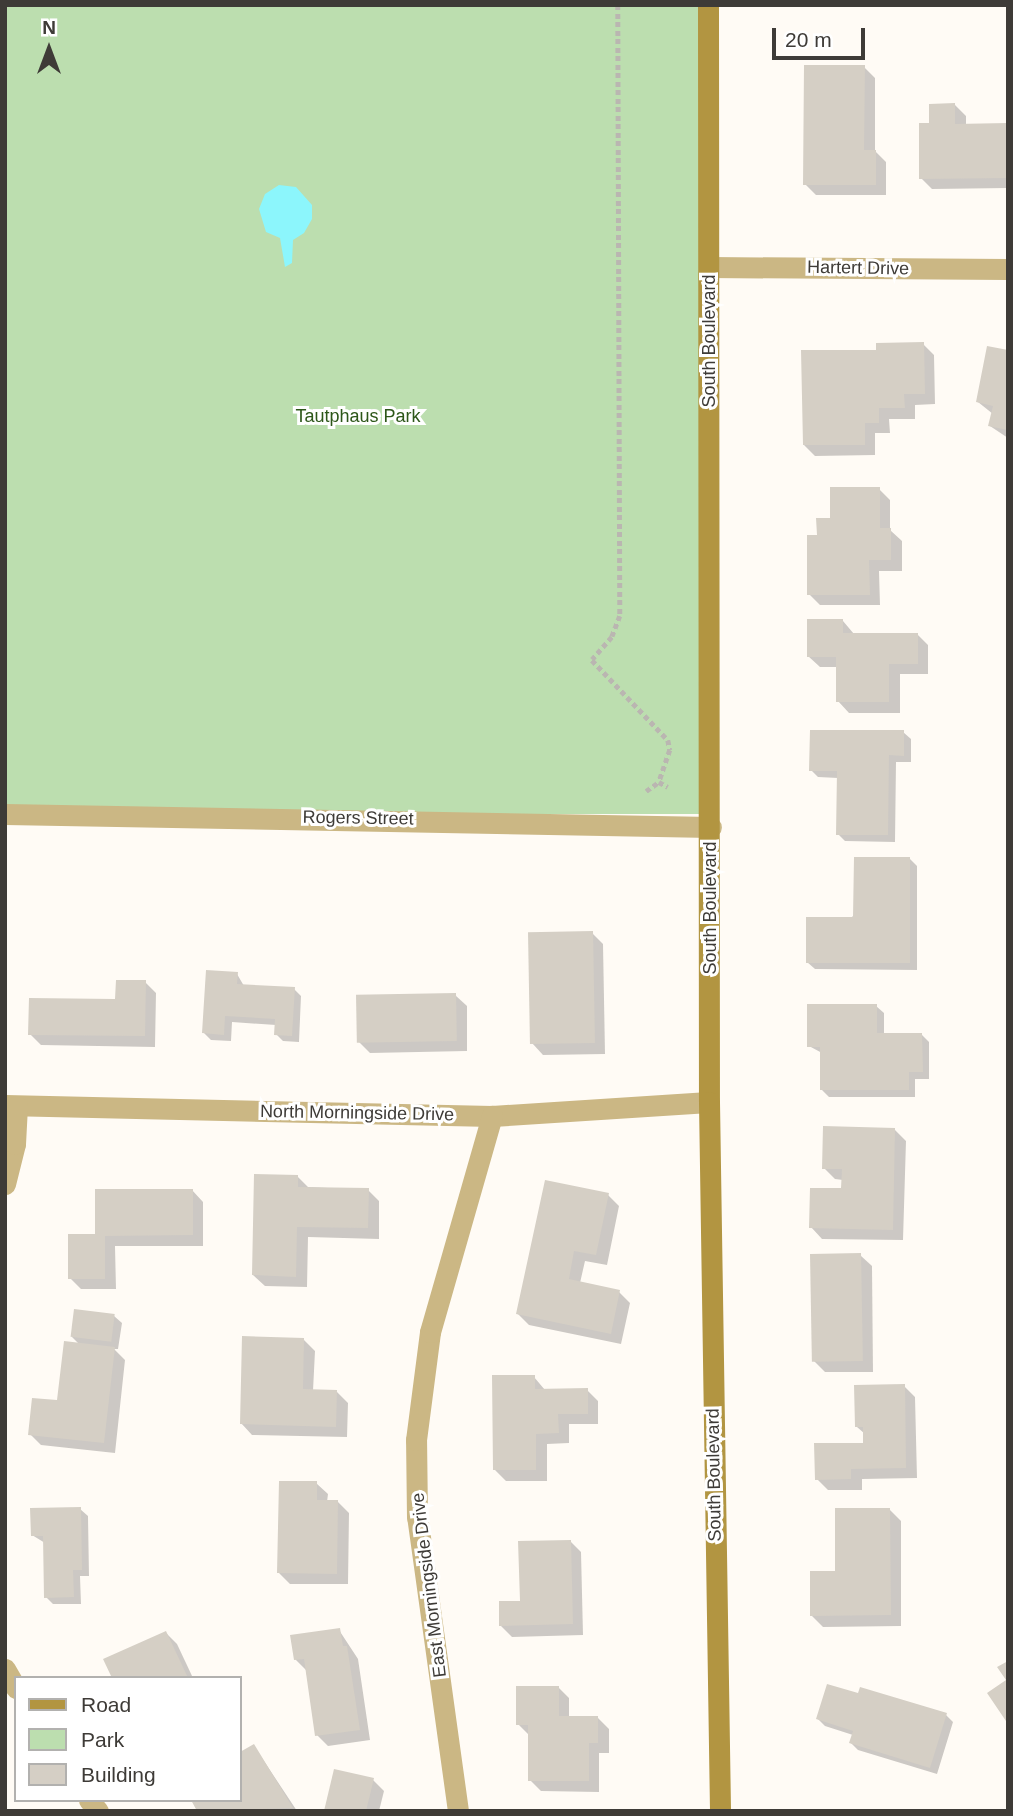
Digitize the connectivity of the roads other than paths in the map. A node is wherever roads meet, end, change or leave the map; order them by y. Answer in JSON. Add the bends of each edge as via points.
{"nodes":[{"id":1,"x":708,"y":5,"type":"edge"},
{"id":2,"x":709,"y":267,"type":"junction"},
{"id":3,"x":1008,"y":270,"type":"edge"},
{"id":4,"x":5,"y":814,"type":"edge"},
{"id":5,"x":710,"y":827,"type":"junction"},
{"id":6,"x":709,"y":1102,"type":"junction"},
{"id":7,"x":11,"y":1105,"type":"edge"},
{"id":8,"x":492,"y":1116,"type":"junction"},
{"id":9,"x":5,"y":1184,"type":"edge"},
{"id":10,"x":5,"y":1669,"type":"edge"},
{"id":11,"x":14,"y":1685,"type":"edge"},
{"id":12,"x":458,"y":1811,"type":"edge"},
{"id":13,"x":720,"y":1811,"type":"edge"}],
"edges":[{"from":1,"to":2,"type":"street","name":"South Boulevard"},
{"from":2,"to":3,"type":"street","name":"Hartert Drive"},
{"from":2,"to":5,"type":"street","name":"South Boulevard"},
{"from":4,"to":5,"type":"street","name":"Rogers Street"},
{"from":5,"to":6,"type":"street","name":"South Boulevard"},
{"from":6,"to":8,"type":"street","name":"North Morningside Drive"},
{"from":6,"to":13,"type":"street","name":"South Boulevard"},
{"from":7,"to":8,"type":"street","name":"North Morningside Drive"},
{"from":7,"to":9,"type":"street","via":[[15,1144]]},
{"from":8,"to":12,"type":"street","name":"East Morningside Drive","via":[[430,1332],[416,1440],[417,1517]]},
{"from":10,"to":11,"type":"street"}]}
